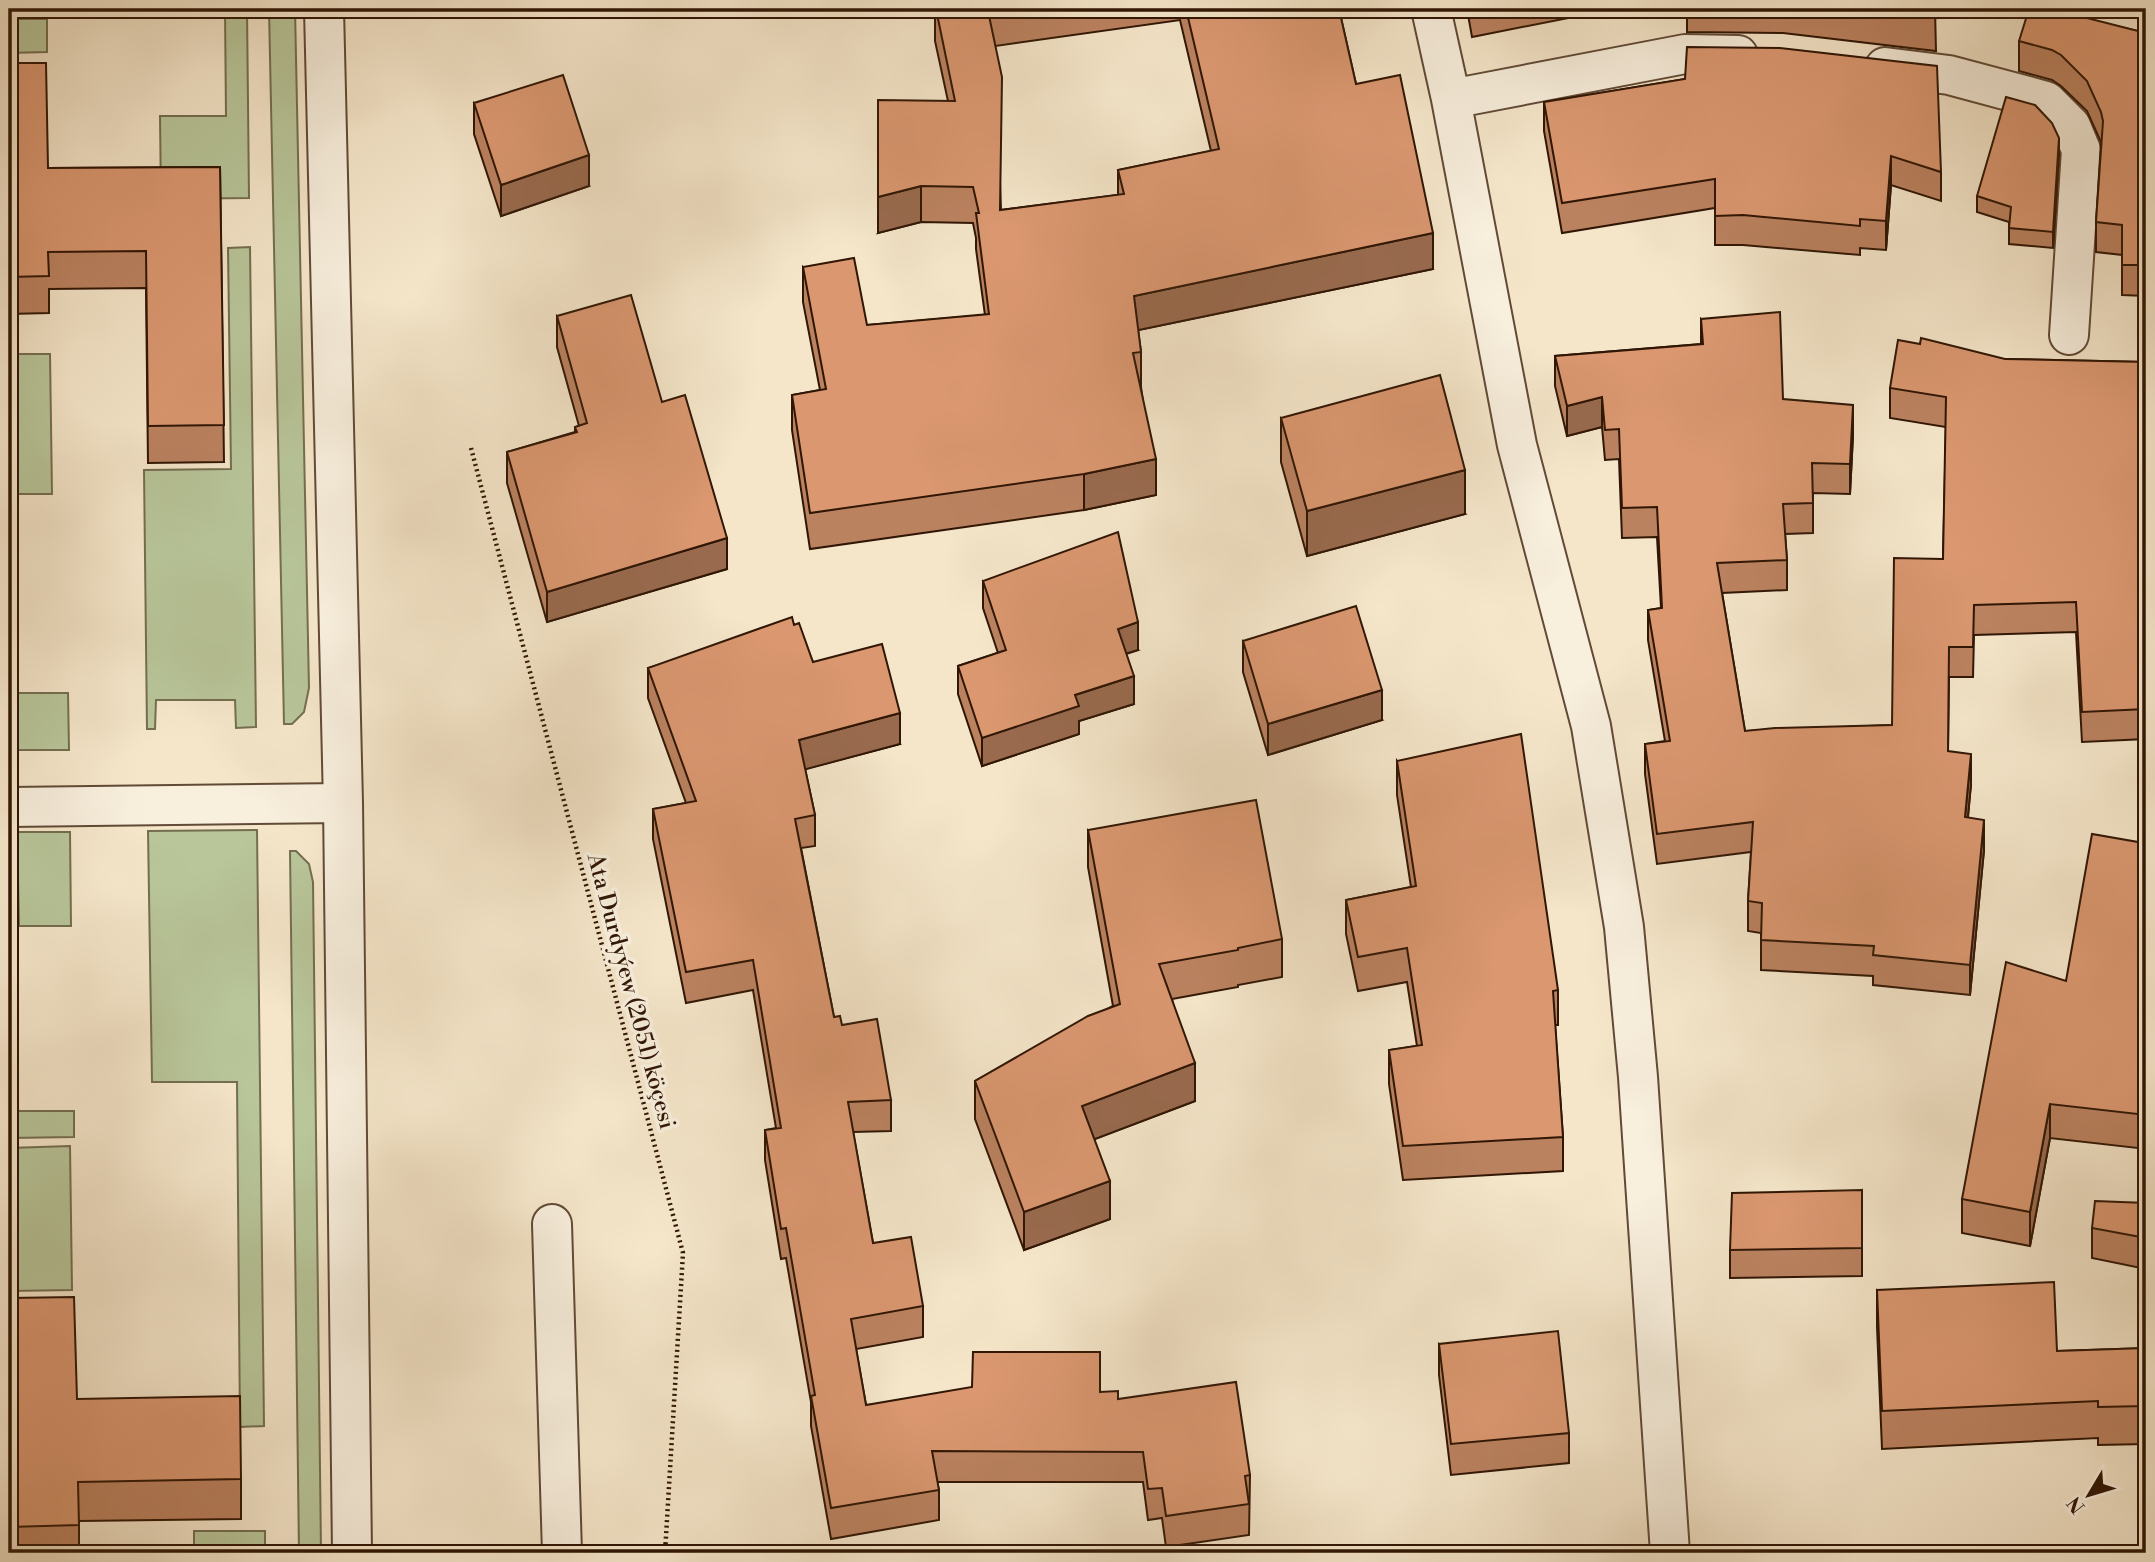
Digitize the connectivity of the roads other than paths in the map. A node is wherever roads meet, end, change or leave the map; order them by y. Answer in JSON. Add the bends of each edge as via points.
{"nodes":[{"id":1,"x":324,"y":9,"type":"edge"},
{"id":2,"x":1430,"y":9,"type":"edge"},
{"id":3,"x":1767,"y":55,"type":"edge"},
{"id":4,"x":1846,"y":63,"type":"edge"},
{"id":5,"x":1451,"y":99,"type":"junction"},
{"id":6,"x":2069,"y":334,"type":"dead end"},
{"id":7,"x":343,"y":803,"type":"junction"},
{"id":8,"x":9,"y":807,"type":"edge"},
{"id":9,"x":552,"y":1224,"type":"dead end"},
{"id":10,"x":352,"y":1553,"type":"edge"},
{"id":11,"x":562,"y":1553,"type":"edge"},
{"id":12,"x":1670,"y":1553,"type":"edge"}],
"edges":[{"from":1,"to":7,"type":"street"},
{"from":2,"to":5,"type":"street"},
{"from":3,"to":5,"type":"street","via":[[1685,54]]},
{"from":4,"to":6,"type":"street","via":[[1949,75],[2046,101],[2071,126],[2081,150]]},
{"from":5,"to":12,"type":"street","via":[[1517,445],[1591,726],[1624,927]]},
{"from":7,"to":8,"type":"street"},
{"from":7,"to":10,"type":"street"},
{"from":9,"to":11,"type":"street"}]}
